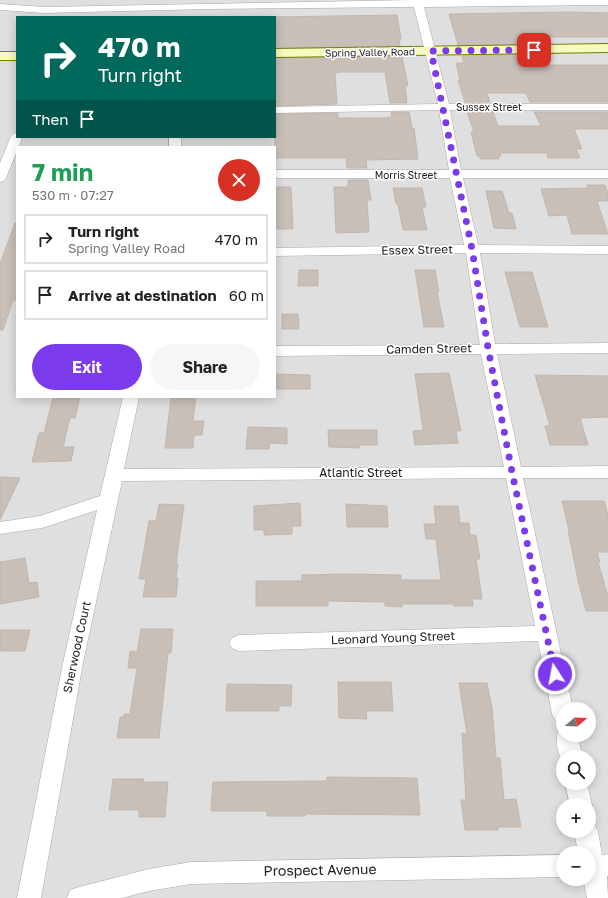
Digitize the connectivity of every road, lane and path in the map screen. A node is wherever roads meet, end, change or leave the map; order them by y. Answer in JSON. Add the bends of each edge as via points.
{"nodes":[{"id":1,"x":417,"y":2,"type":"edge"},
{"id":2,"x":608,"y":2,"type":"edge"},
{"id":3,"x":209,"y":3,"type":"edge"},
{"id":4,"x":0,"y":7,"type":"edge"},
{"id":5,"x":608,"y":48,"type":"edge"},
{"id":6,"x":431,"y":51,"type":"junction"},
{"id":7,"x":276,"y":53,"type":"edge"},
{"id":8,"x":0,"y":56,"type":"edge"},
{"id":9,"x":16,"y":56,"type":"edge"},
{"id":10,"x":608,"y":106,"type":"edge"},
{"id":11,"x":444,"y":107,"type":"junction"},
{"id":12,"x":276,"y":110,"type":"edge"},
{"id":13,"x":16,"y":138,"type":"edge"},
{"id":14,"x":13,"y":147,"type":"junction"},
{"id":15,"x":0,"y":148,"type":"edge"},
{"id":16,"x":276,"y":174,"type":"edge"},
{"id":17,"x":608,"y":174,"type":"edge"},
{"id":18,"x":456,"y":175,"type":"junction"},
{"id":19,"x":0,"y":178,"type":"edge"},
{"id":20,"x":472,"y":249,"type":"junction"},
{"id":21,"x":608,"y":250,"type":"edge"},
{"id":22,"x":276,"y":252,"type":"edge"},
{"id":23,"x":488,"y":348,"type":"junction"},
{"id":24,"x":608,"y":348,"type":"edge"},
{"id":25,"x":276,"y":351,"type":"edge"},
{"id":26,"x":131,"y":398,"type":"edge"},
{"id":27,"x":512,"y":472,"type":"junction"},
{"id":28,"x":608,"y":472,"type":"edge"},
{"id":29,"x":114,"y":475,"type":"junction"},
{"id":30,"x":108,"y":500,"type":"junction"},
{"id":31,"x":0,"y":528,"type":"edge"},
{"id":32,"x":547,"y":633,"type":"junction"},
{"id":33,"x":239,"y":643,"type":"dead end"},
{"id":34,"x":561,"y":702,"type":"edge"},
{"id":35,"x":596,"y":865,"type":"edge"},
{"id":36,"x":556,"y":866,"type":"edge"},
{"id":37,"x":30,"y":898,"type":"edge"},
{"id":38,"x":79,"y":898,"type":"edge"},
{"id":39,"x":599,"y":898,"type":"edge"}],
"edges":[{"from":1,"to":2,"type":"street"},
{"from":1,"to":3,"type":"street"},
{"from":1,"to":6,"type":"street"},
{"from":3,"to":4,"type":"street","via":[[44,10]]},
{"from":5,"to":6,"type":"street","name":"Spring Valley Road"},
{"from":6,"to":7,"type":"street","name":"Spring Valley Road"},
{"from":6,"to":11,"type":"street"},
{"from":8,"to":9,"type":"street"},
{"from":10,"to":11,"type":"street","name":"Sussex Street"},
{"from":11,"to":12,"type":"street","name":"Sussex Street"},
{"from":11,"to":18,"type":"street"},
{"from":13,"to":14,"type":"street"},
{"from":14,"to":15,"type":"street"},
{"from":14,"to":19,"type":"street"},
{"from":16,"to":18,"type":"street","name":"Morris Street"},
{"from":17,"to":18,"type":"street","name":"Morris Street"},
{"from":18,"to":20,"type":"street"},
{"from":20,"to":21,"type":"street","name":"Essex Street"},
{"from":20,"to":22,"type":"street","name":"Essex Street"},
{"from":20,"to":23,"type":"street"},
{"from":23,"to":24,"type":"street","name":"Camden Street"},
{"from":23,"to":25,"type":"street","name":"Camden Street"},
{"from":23,"to":27,"type":"street"},
{"from":26,"to":29,"type":"street","name":"Sherwood Court"},
{"from":27,"to":28,"type":"street","name":"Atlantic Street"},
{"from":27,"to":29,"type":"street","name":"Atlantic Street"},
{"from":27,"to":32,"type":"street"},
{"from":29,"to":30,"type":"street","name":"Sherwood Court"},
{"from":30,"to":31,"type":"street","via":[[42,522]]},
{"from":30,"to":37,"type":"street","name":"Sherwood Court","via":[[73,663]]},
{"from":32,"to":33,"type":"street","name":"Leonard Young Street"},
{"from":32,"to":34,"type":"street"},
{"from":35,"to":39,"type":"street"},
{"from":36,"to":38,"type":"street","name":"Prospect Avenue","via":[[191,873],[149,880]]}]}
